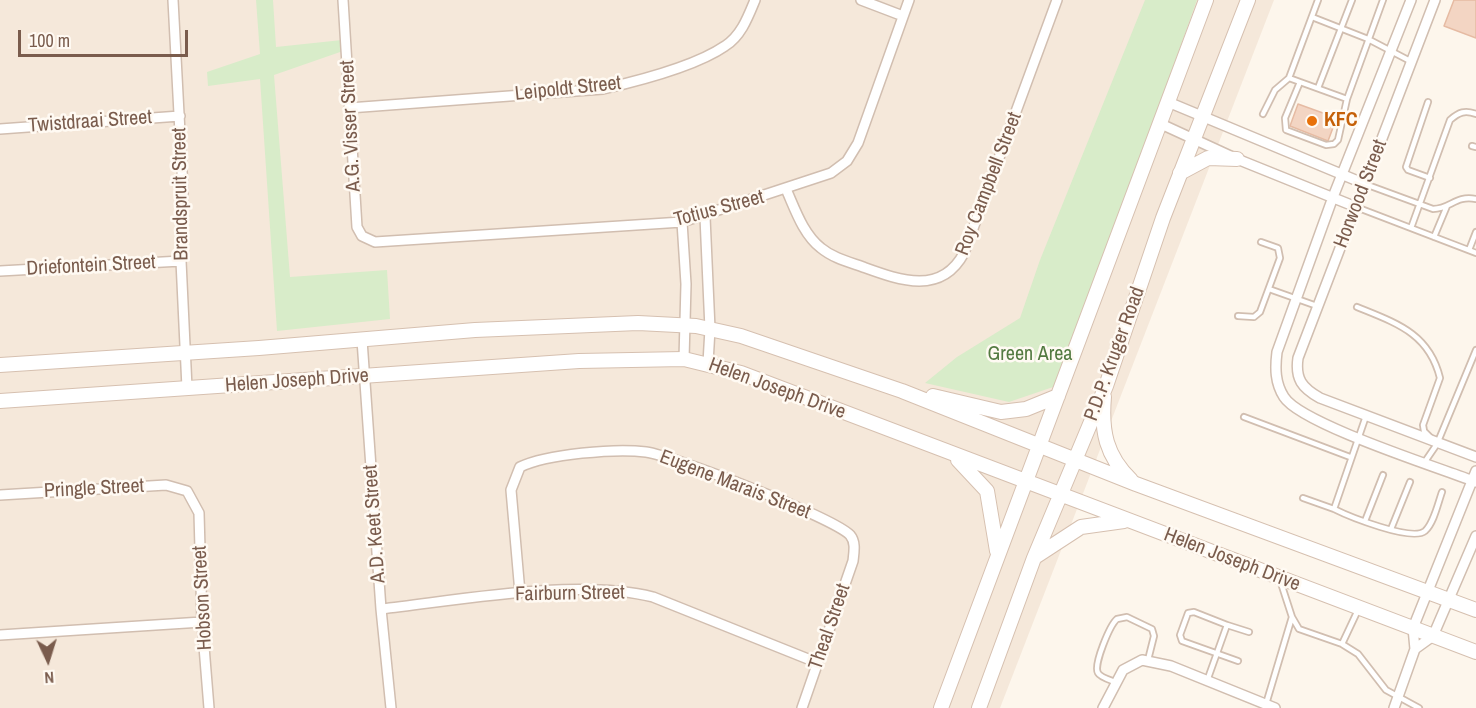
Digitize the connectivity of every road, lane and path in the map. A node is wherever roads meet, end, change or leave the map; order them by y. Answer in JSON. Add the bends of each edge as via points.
{"nodes":[{"id":1,"x":173,"y":0,"type":"edge"},
{"id":2,"x":343,"y":0,"type":"edge"},
{"id":3,"x":755,"y":0,"type":"edge"},
{"id":4,"x":861,"y":0,"type":"edge"},
{"id":5,"x":909,"y":0,"type":"edge"},
{"id":6,"x":1057,"y":0,"type":"edge"},
{"id":7,"x":1206,"y":0,"type":"edge"},
{"id":8,"x":1248,"y":0,"type":"edge"},
{"id":9,"x":1318,"y":0,"type":"edge"},
{"id":10,"x":1352,"y":0,"type":"edge"},
{"id":11,"x":1383,"y":0,"type":"edge"},
{"id":12,"x":1411,"y":0,"type":"edge"},
{"id":13,"x":1435,"y":0,"type":"edge"},
{"id":14,"x":903,"y":16,"type":"junction"},
{"id":15,"x":1312,"y":17,"type":"junction"},
{"id":16,"x":1341,"y":28,"type":"junction"},
{"id":17,"x":1368,"y":39,"type":"junction"},
{"id":18,"x":1393,"y":52,"type":"junction"},
{"id":19,"x":1412,"y":62,"type":"junction"},
{"id":20,"x":1289,"y":78,"type":"junction"},
{"id":21,"x":1300,"y":82,"type":"junction"},
{"id":22,"x":1318,"y":88,"type":"junction"},
{"id":23,"x":1347,"y":99,"type":"junction"},
{"id":24,"x":1168,"y":102,"type":"junction"},
{"id":25,"x":1428,"y":102,"type":"dead end"},
{"id":26,"x":349,"y":108,"type":"junction"},
{"id":27,"x":1263,"y":114,"type":"dead end"},
{"id":28,"x":1476,"y":114,"type":"edge"},
{"id":29,"x":180,"y":116,"type":"junction"},
{"id":30,"x":1203,"y":117,"type":"junction"},
{"id":31,"x":1161,"y":124,"type":"junction"},
{"id":32,"x":0,"y":129,"type":"edge"},
{"id":33,"x":1194,"y":140,"type":"junction"},
{"id":34,"x":1237,"y":159,"type":"junction"},
{"id":35,"x":1180,"y":173,"type":"junction"},
{"id":36,"x":1343,"y":174,"type":"junction"},
{"id":37,"x":1430,"y":178,"type":"junction"},
{"id":38,"x":1365,"y":184,"type":"junction"},
{"id":39,"x":786,"y":189,"type":"junction"},
{"id":40,"x":1333,"y":197,"type":"junction"},
{"id":41,"x":1476,"y":198,"type":"edge"},
{"id":42,"x":1447,"y":206,"type":"junction"},
{"id":43,"x":1356,"y":207,"type":"junction"},
{"id":44,"x":1420,"y":207,"type":"junction"},
{"id":45,"x":705,"y":217,"type":"junction"},
{"id":46,"x":682,"y":222,"type":"junction"},
{"id":47,"x":1411,"y":228,"type":"junction"},
{"id":48,"x":1476,"y":232,"type":"edge"},
{"id":49,"x":1434,"y":237,"type":"junction"},
{"id":50,"x":375,"y":242,"type":"joint"},
{"id":51,"x":1261,"y":242,"type":"dead end"},
{"id":52,"x":1469,"y":250,"type":"junction"},
{"id":53,"x":1476,"y":253,"type":"edge"},
{"id":54,"x":181,"y":261,"type":"junction"},
{"id":55,"x":0,"y":272,"type":"edge"},
{"id":56,"x":1269,"y":289,"type":"junction"},
{"id":57,"x":1297,"y":298,"type":"junction"},
{"id":58,"x":1318,"y":307,"type":"junction"},
{"id":59,"x":1357,"y":307,"type":"dead end"},
{"id":60,"x":1238,"y":316,"type":"dead end"},
{"id":61,"x":685,"y":325,"type":"junction"},
{"id":62,"x":710,"y":329,"type":"junction"},
{"id":63,"x":362,"y":340,"type":"junction"},
{"id":64,"x":1476,"y":350,"type":"edge"},
{"id":65,"x":184,"y":351,"type":"junction"},
{"id":66,"x":684,"y":359,"type":"junction"},
{"id":67,"x":708,"y":363,"type":"junction"},
{"id":68,"x":0,"y":365,"type":"edge"},
{"id":69,"x":364,"y":376,"type":"junction"},
{"id":70,"x":1106,"y":386,"type":"junction"},
{"id":71,"x":187,"y":388,"type":"junction"},
{"id":72,"x":902,"y":391,"type":"junction"},
{"id":73,"x":1058,"y":396,"type":"junction"},
{"id":74,"x":0,"y":401,"type":"edge"},
{"id":75,"x":1366,"y":416,"type":"junction"},
{"id":76,"x":1244,"y":417,"type":"dead end"},
{"id":77,"x":1358,"y":437,"type":"junction"},
{"id":78,"x":1438,"y":441,"type":"junction"},
{"id":79,"x":1039,"y":446,"type":"junction"},
{"id":80,"x":950,"y":454,"type":"junction"},
{"id":81,"x":1350,"y":457,"type":"junction"},
{"id":82,"x":1476,"y":457,"type":"edge"},
{"id":83,"x":1075,"y":460,"type":"junction"},
{"id":84,"x":1424,"y":463,"type":"junction"},
{"id":85,"x":1476,"y":471,"type":"edge"},
{"id":86,"x":1383,"y":475,"type":"dead end"},
{"id":87,"x":1025,"y":480,"type":"junction"},
{"id":88,"x":1474,"y":481,"type":"edge"},
{"id":89,"x":1410,"y":482,"type":"dead end"},
{"id":90,"x":1136,"y":484,"type":"junction"},
{"id":91,"x":187,"y":492,"type":"joint"},
{"id":92,"x":1442,"y":492,"type":"dead end"},
{"id":93,"x":0,"y":495,"type":"edge"},
{"id":94,"x":1059,"y":495,"type":"junction"},
{"id":95,"x":1303,"y":498,"type":"dead end"},
{"id":96,"x":1334,"y":509,"type":"junction"},
{"id":97,"x":1129,"y":520,"type":"junction"},
{"id":98,"x":1365,"y":521,"type":"junction"},
{"id":99,"x":1391,"y":529,"type":"junction"},
{"id":100,"x":1476,"y":536,"type":"edge"},
{"id":101,"x":854,"y":544,"type":"joint"},
{"id":102,"x":997,"y":553,"type":"junction"},
{"id":103,"x":1034,"y":558,"type":"junction"},
{"id":104,"x":1279,"y":578,"type":"junction"},
{"id":105,"x":1426,"y":591,"type":"junction"},
{"id":106,"x":520,"y":593,"type":"junction"},
{"id":107,"x":1449,"y":600,"type":"junction"},
{"id":108,"x":1359,"y":608,"type":"junction"},
{"id":109,"x":381,"y":609,"type":"junction"},
{"id":110,"x":1476,"y":610,"type":"edge"},
{"id":111,"x":1292,"y":617,"type":"junction"},
{"id":112,"x":202,"y":622,"type":"junction"},
{"id":113,"x":1227,"y":625,"type":"junction"},
{"id":114,"x":1413,"y":628,"type":"junction"},
{"id":115,"x":1250,"y":632,"type":"dead end"},
{"id":116,"x":0,"y":635,"type":"edge"},
{"id":117,"x":1433,"y":636,"type":"junction"},
{"id":118,"x":1342,"y":644,"type":"junction"},
{"id":119,"x":1415,"y":649,"type":"junction"},
{"id":120,"x":1476,"y":652,"type":"edge"},
{"id":121,"x":1216,"y":654,"type":"junction"},
{"id":122,"x":1148,"y":660,"type":"junction"},
{"id":123,"x":1238,"y":661,"type":"dead end"},
{"id":124,"x":818,"y":663,"type":"junction"},
{"id":125,"x":1207,"y":681,"type":"junction"},
{"id":126,"x":1115,"y":682,"type":"junction"},
{"id":127,"x":1398,"y":697,"type":"junction"},
{"id":128,"x":1266,"y":704,"type":"junction"},
{"id":129,"x":210,"y":708,"type":"edge"},
{"id":130,"x":392,"y":708,"type":"edge"},
{"id":131,"x":802,"y":708,"type":"edge"},
{"id":132,"x":941,"y":708,"type":"edge"},
{"id":133,"x":979,"y":708,"type":"edge"},
{"id":134,"x":1103,"y":708,"type":"edge"},
{"id":135,"x":1275,"y":708,"type":"edge"},
{"id":136,"x":1394,"y":708,"type":"edge"},
{"id":137,"x":1419,"y":708,"type":"edge"}],
"edges":[{"from":1,"to":29,"type":"street","name":"Brandspruit Street"},
{"from":2,"to":26,"type":"street","name":"A.G. Visser Street"},
{"from":3,"to":26,"type":"street","name":"Leipoldt Street","via":[[739,33],[726,46],[633,82],[603,88]]},
{"from":4,"to":14,"type":"street"},
{"from":5,"to":14,"type":"street","name":"Totius Street"},
{"from":6,"to":39,"type":"street","name":"Roy Campbell Street","via":[[964,253],[952,271],[921,282],[900,280],[836,257],[809,237]]},
{"from":7,"to":24,"type":"street","name":"P.D.P. Kruger Road"},
{"from":8,"to":30,"type":"street","name":"P.D.P. Kruger Road"},
{"from":9,"to":15,"type":"lane"},
{"from":10,"to":16,"type":"lane"},
{"from":11,"to":17,"type":"lane"},
{"from":12,"to":18,"type":"street"},
{"from":13,"to":19,"type":"street","name":"Horwood Street"},
{"from":14,"to":39,"type":"street","name":"Totius Street","via":[[858,143],[847,161],[831,173]]},
{"from":15,"to":16,"type":"lane"},
{"from":15,"to":20,"type":"lane"},
{"from":16,"to":17,"type":"lane"},
{"from":16,"to":22,"type":"lane"},
{"from":17,"to":18,"type":"lane"},
{"from":17,"to":23,"type":"lane"},
{"from":18,"to":19,"type":"lane"},
{"from":18,"to":36,"type":"street"},
{"from":19,"to":38,"type":"street","name":"Horwood Street"},
{"from":20,"to":21,"type":"lane"},
{"from":20,"to":27,"type":"lane","via":[[1275,90]]},
{"from":21,"to":22,"type":"lane"},
{"from":21,"to":23,"type":"lane","via":[[1286,118],[1287,132],[1334,144]]},
{"from":22,"to":23,"type":"lane"},
{"from":24,"to":30,"type":"street"},
{"from":24,"to":31,"type":"street","name":"P.D.P. Kruger Road"},
{"from":25,"to":37,"type":"lane","via":[[1406,167]]},
{"from":26,"to":50,"type":"street","name":"A.G. Visser Street","via":[[357,227],[362,236]]},
{"from":28,"to":37,"type":"lane","via":[[1459,113],[1450,120]]},
{"from":29,"to":32,"type":"street","name":"Twistdraai Street"},
{"from":29,"to":54,"type":"street","name":"Brandspruit Street"},
{"from":30,"to":33,"type":"street","name":"P.D.P. Kruger Road"},
{"from":30,"to":36,"type":"street"},
{"from":31,"to":33,"type":"street"},
{"from":31,"to":73,"type":"street","name":"P.D.P. Kruger Road"},
{"from":33,"to":34,"type":"street"},
{"from":33,"to":35,"type":"street","name":"P.D.P. Kruger Road"},
{"from":34,"to":35,"type":"street","via":[[1208,158]]},
{"from":34,"to":40,"type":"street"},
{"from":35,"to":70,"type":"street","name":"P.D.P. Kruger Road"},
{"from":36,"to":38,"type":"street"},
{"from":36,"to":40,"type":"street"},
{"from":37,"to":44,"type":"lane"},
{"from":38,"to":43,"type":"street","name":"Horwood Street"},
{"from":38,"to":44,"type":"lane"},
{"from":39,"to":45,"type":"street","name":"Totius Street"},
{"from":40,"to":43,"type":"street"},
{"from":40,"to":57,"type":"street"},
{"from":41,"to":42,"type":"lane","via":[[1465,197]]},
{"from":42,"to":44,"type":"lane"},
{"from":42,"to":49,"type":"lane"},
{"from":43,"to":47,"type":"lane"},
{"from":43,"to":58,"type":"street","name":"Horwood Street"},
{"from":44,"to":47,"type":"lane"},
{"from":45,"to":46,"type":"street","name":"Totius Street"},
{"from":45,"to":62,"type":"street"},
{"from":46,"to":50,"type":"street","name":"Totius Street"},
{"from":46,"to":61,"type":"street"},
{"from":47,"to":49,"type":"lane"},
{"from":48,"to":52,"type":"lane"},
{"from":49,"to":52,"type":"lane"},
{"from":51,"to":56,"type":"lane","via":[[1278,248],[1281,254]]},
{"from":52,"to":53,"type":"lane"},
{"from":54,"to":55,"type":"street","name":"Driefontein Street"},
{"from":54,"to":65,"type":"street","name":"Brandspruit Street"},
{"from":56,"to":57,"type":"lane"},
{"from":56,"to":60,"type":"lane","via":[[1260,312],[1254,317]]},
{"from":57,"to":58,"type":"lane"},
{"from":57,"to":77,"type":"street","via":[[1277,352],[1278,385],[1296,409]]},
{"from":58,"to":75,"type":"street","name":"Horwood Street","via":[[1298,358],[1298,378],[1304,388],[1320,398]]},
{"from":59,"to":78,"type":"lane","via":[[1409,330],[1426,348],[1440,378],[1423,428]]},
{"from":61,"to":62,"type":"street","name":"Helen Joseph Drive"},
{"from":61,"to":63,"type":"street","name":"Helen Joseph Drive","via":[[638,323],[486,330]]},
{"from":61,"to":66,"type":"street"},
{"from":62,"to":67,"type":"street"},
{"from":62,"to":72,"type":"street","name":"Helen Joseph Drive","via":[[776,347]]},
{"from":63,"to":65,"type":"street","name":"Helen Joseph Drive"},
{"from":63,"to":69,"type":"street","name":"A.D. Keet Street"},
{"from":64,"to":78,"type":"lane"},
{"from":65,"to":68,"type":"street","name":"Helen Joseph Drive"},
{"from":65,"to":71,"type":"street","name":"Brandspruit Street"},
{"from":66,"to":67,"type":"street","name":"Helen Joseph Drive"},
{"from":66,"to":69,"type":"street","name":"Helen Joseph Drive","via":[[579,361]]},
{"from":67,"to":80,"type":"street","name":"Helen Joseph Drive"},
{"from":69,"to":71,"type":"street","name":"Helen Joseph Drive"},
{"from":69,"to":109,"type":"street","name":"A.D. Keet Street"},
{"from":70,"to":83,"type":"street","name":"P.D.P. Kruger Road"},
{"from":70,"to":90,"type":"street","via":[[1106,443],[1119,468]]},
{"from":71,"to":74,"type":"street","name":"Helen Joseph Drive"},
{"from":72,"to":73,"type":"street","via":[[912,390],[1001,412],[1026,409]]},
{"from":72,"to":79,"type":"street","name":"Helen Joseph Drive"},
{"from":73,"to":79,"type":"street","name":"P.D.P. Kruger Road"},
{"from":75,"to":77,"type":"lane"},
{"from":75,"to":78,"type":"street"},
{"from":76,"to":81,"type":"lane"},
{"from":77,"to":81,"type":"lane"},
{"from":77,"to":84,"type":"street"},
{"from":78,"to":82,"type":"street"},
{"from":78,"to":84,"type":"lane"},
{"from":79,"to":83,"type":"street","name":"Helen Joseph Drive"},
{"from":79,"to":87,"type":"street","name":"P.D.P. Kruger Road"},
{"from":80,"to":87,"type":"street","name":"Helen Joseph Drive"},
{"from":80,"to":102,"type":"street","via":[[987,490]]},
{"from":81,"to":96,"type":"lane"},
{"from":83,"to":90,"type":"street","name":"Helen Joseph Drive"},
{"from":83,"to":94,"type":"street","name":"P.D.P. Kruger Road"},
{"from":84,"to":88,"type":"street"},
{"from":85,"to":88,"type":"street"},
{"from":86,"to":98,"type":"lane"},
{"from":87,"to":94,"type":"street","name":"Helen Joseph Drive"},
{"from":87,"to":102,"type":"street","name":"P.D.P. Kruger Road"},
{"from":88,"to":105,"type":"street"},
{"from":89,"to":99,"type":"lane"},
{"from":90,"to":105,"type":"street","name":"Helen Joseph Drive"},
{"from":91,"to":93,"type":"street","name":"Pringle Street","via":[[166,485]]},
{"from":91,"to":112,"type":"street","name":"Hobson Street","via":[[199,513]]},
{"from":92,"to":99,"type":"lane","via":[[1425,531],[1417,535]]},
{"from":94,"to":97,"type":"street","name":"Helen Joseph Drive"},
{"from":94,"to":103,"type":"street","name":"P.D.P. Kruger Road"},
{"from":95,"to":96,"type":"lane"},
{"from":96,"to":98,"type":"lane"},
{"from":97,"to":103,"type":"street","via":[[1081,527]]},
{"from":97,"to":104,"type":"street","name":"Helen Joseph Drive"},
{"from":98,"to":99,"type":"lane"},
{"from":100,"to":107,"type":"street"},
{"from":101,"to":106,"type":"street","name":"Eugene Marais Street","via":[[851,536],[827,520],[647,452],[535,459],[520,467],[512,489]]},
{"from":101,"to":124,"type":"street","name":"Theal Street","via":[[853,561]]},
{"from":102,"to":132,"type":"street","name":"P.D.P. Kruger Road"},
{"from":103,"to":133,"type":"street","name":"P.D.P. Kruger Road"},
{"from":104,"to":108,"type":"street","name":"Helen Joseph Drive"},
{"from":104,"to":111,"type":"lane"},
{"from":105,"to":107,"type":"street","name":"Helen Joseph Drive"},
{"from":105,"to":114,"type":"street"},
{"from":106,"to":109,"type":"street","name":"Fairburn Street"},
{"from":106,"to":124,"type":"street","name":"Fairburn Street","via":[[626,590],[653,597]]},
{"from":107,"to":110,"type":"street","name":"Helen Joseph Drive"},
{"from":107,"to":117,"type":"street"},
{"from":108,"to":114,"type":"street","name":"Helen Joseph Drive"},
{"from":108,"to":118,"type":"lane"},
{"from":109,"to":130,"type":"street","name":"A.D. Keet Street"},
{"from":111,"to":118,"type":"lane","via":[[1304,632]]},
{"from":111,"to":128,"type":"lane"},
{"from":112,"to":116,"type":"street"},
{"from":112,"to":129,"type":"street","name":"Hobson Street"},
{"from":113,"to":115,"type":"lane"},
{"from":113,"to":121,"type":"lane"},
{"from":113,"to":121,"type":"lane","via":[[1194,612],[1186,616],[1180,639]]},
{"from":114,"to":117,"type":"street","name":"Helen Joseph Drive"},
{"from":114,"to":119,"type":"street"},
{"from":117,"to":119,"type":"street"},
{"from":117,"to":120,"type":"street","name":"Helen Joseph Drive"},
{"from":118,"to":127,"type":"lane","via":[[1365,659],[1386,690]]},
{"from":119,"to":127,"type":"street"},
{"from":121,"to":123,"type":"lane"},
{"from":121,"to":125,"type":"lane"},
{"from":122,"to":125,"type":"street"},
{"from":122,"to":126,"type":"street","via":[[1132,663]]},
{"from":122,"to":126,"type":"lane","via":[[1152,629],[1127,616],[1117,619],[1097,661],[1101,676]]},
{"from":124,"to":131,"type":"street","name":"Theal Street"},
{"from":125,"to":128,"type":"street"},
{"from":126,"to":134,"type":"street"},
{"from":127,"to":136,"type":"street"},
{"from":127,"to":137,"type":"lane"},
{"from":128,"to":135,"type":"street"}]}
